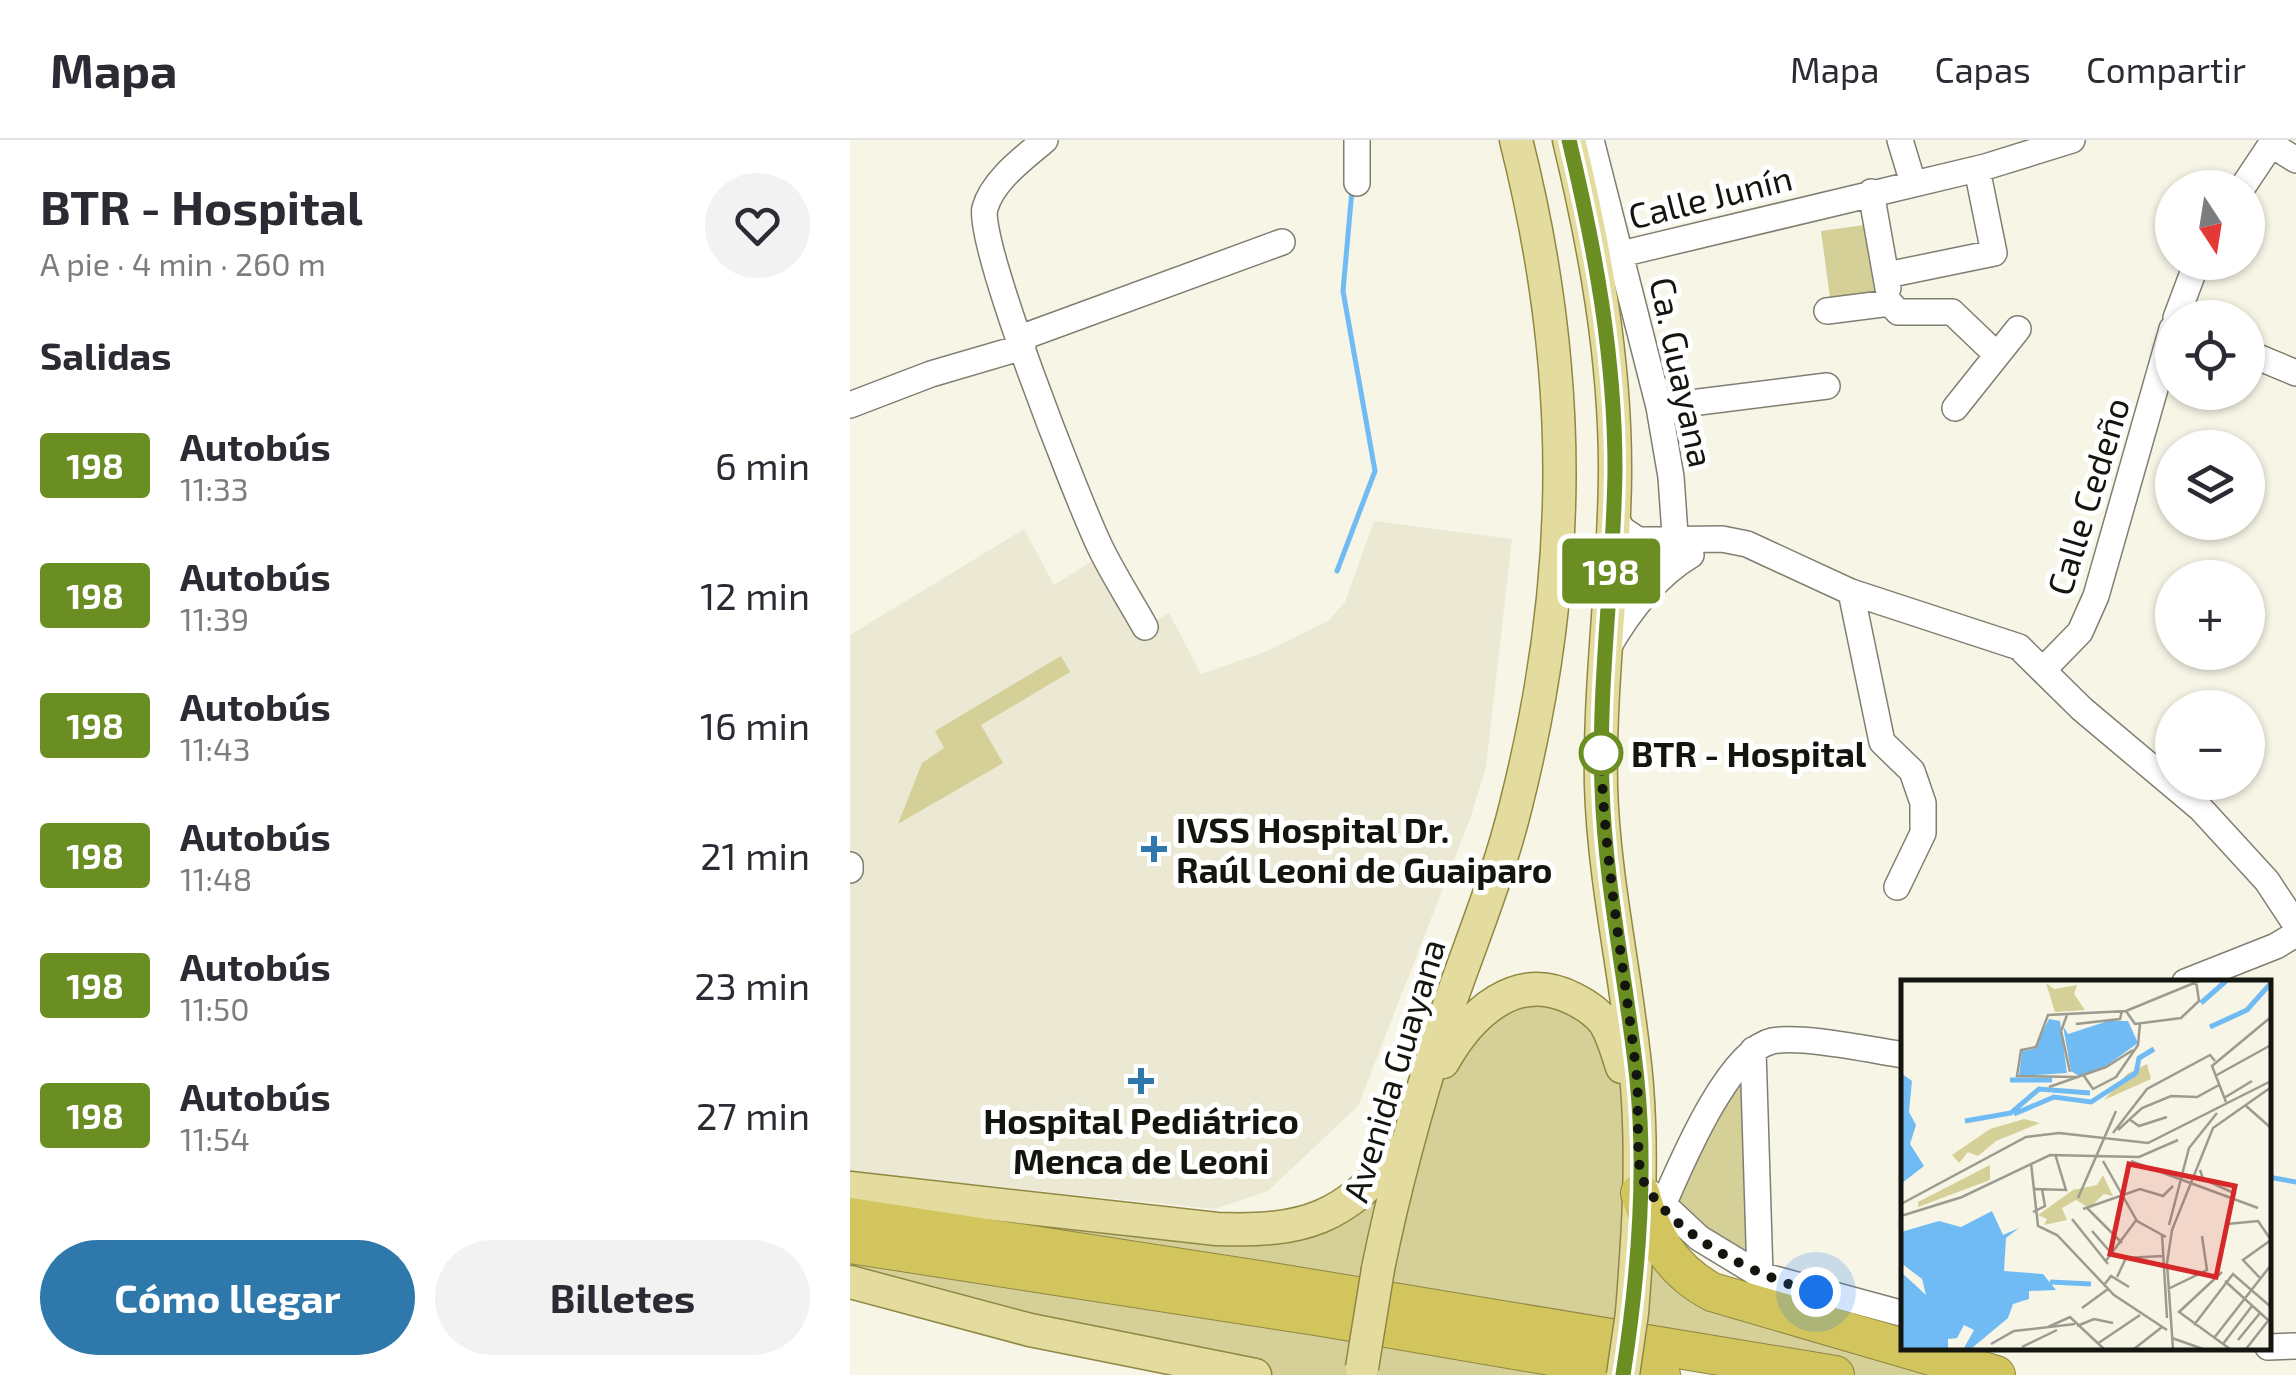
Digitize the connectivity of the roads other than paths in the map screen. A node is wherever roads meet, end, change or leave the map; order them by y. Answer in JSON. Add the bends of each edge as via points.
{"nodes":[{"id":1,"x":1045,"y":140,"type":"edge"},
{"id":2,"x":1357,"y":140,"type":"edge"},
{"id":3,"x":1516,"y":140,"type":"edge"},
{"id":4,"x":1569,"y":140,"type":"edge"},
{"id":5,"x":1591,"y":140,"type":"edge"},
{"id":6,"x":1900,"y":140,"type":"edge"},
{"id":7,"x":2072,"y":140,"type":"edge"},
{"id":8,"x":2273,"y":142,"type":"edge"},
{"id":9,"x":2296,"y":160,"type":"edge"},
{"id":10,"x":1978,"y":169,"type":"junction"},
{"id":11,"x":2254,"y":170,"type":"edge"},
{"id":12,"x":1357,"y":183,"type":"dead end"},
{"id":13,"x":1913,"y":183,"type":"junction"},
{"id":14,"x":1872,"y":192,"type":"junction"},
{"id":15,"x":1282,"y":242,"type":"dead end"},
{"id":16,"x":1609,"y":257,"type":"junction"},
{"id":17,"x":1886,"y":275,"type":"junction"},
{"id":18,"x":1890,"y":303,"type":"junction"},
{"id":19,"x":1827,"y":311,"type":"dead end"},
{"id":20,"x":2018,"y":329,"type":"dead end"},
{"id":21,"x":1022,"y":342,"type":"junction"},
{"id":22,"x":1997,"y":355,"type":"junction"},
{"id":23,"x":2265,"y":360,"type":"edge"},
{"id":24,"x":2296,"y":373,"type":"edge"},
{"id":25,"x":1826,"y":386,"type":"dead end"},
{"id":26,"x":2155,"y":389,"type":"edge"},
{"id":27,"x":850,"y":404,"type":"edge"},
{"id":28,"x":1659,"y":407,"type":"junction"},
{"id":29,"x":1955,"y":408,"type":"dead end"},
{"id":30,"x":1614,"y":516,"type":"junction"},
{"id":31,"x":1676,"y":552,"type":"junction"},
{"id":32,"x":1850,"y":592,"type":"junction"},
{"id":33,"x":1145,"y":627,"type":"dead end"},
{"id":34,"x":1606,"y":652,"type":"junction"},
{"id":35,"x":2044,"y":670,"type":"junction"},
{"id":36,"x":1897,"y":887,"type":"dead end"},
{"id":37,"x":2296,"y":926,"type":"edge"},
{"id":38,"x":2296,"y":934,"type":"edge"},
{"id":39,"x":2190,"y":980,"type":"edge"},
{"id":40,"x":1753,"y":1050,"type":"junction"},
{"id":41,"x":1901,"y":1054,"type":"edge"},
{"id":42,"x":1411,"y":1130,"type":"junction"},
{"id":43,"x":850,"y":1188,"type":"edge"},
{"id":44,"x":1648,"y":1191,"type":"junction"},
{"id":45,"x":850,"y":1217,"type":"edge"},
{"id":46,"x":850,"y":1244,"type":"edge"},
{"id":47,"x":1760,"y":1275,"type":"junction"},
{"id":48,"x":850,"y":1282,"type":"edge"},
{"id":49,"x":1901,"y":1313,"type":"edge"},
{"id":50,"x":1901,"y":1347,"type":"edge"},
{"id":51,"x":1910,"y":1350,"type":"edge"},
{"id":52,"x":1362,"y":1372,"type":"edge"},
{"id":53,"x":1255,"y":1375,"type":"edge"},
{"id":54,"x":1623,"y":1375,"type":"edge"},
{"id":55,"x":1661,"y":1375,"type":"edge"},
{"id":56,"x":1835,"y":1375,"type":"edge"},
{"id":57,"x":1996,"y":1375,"type":"edge"}],
"edges":[{"from":1,"to":21,"type":"street","via":[[1003,180],[983,220]]},
{"from":2,"to":12,"type":"street"},
{"from":3,"to":42,"type":"main road","name":"Avenida Guayana","via":[[1541,251],[1556,366],[1562,478],[1557,584],[1516,805]]},
{"from":4,"to":16,"type":"main road"},
{"from":5,"to":16,"type":"street","name":"Ca. Guayana"},
{"from":6,"to":13,"type":"street"},
{"from":7,"to":10,"type":"street","name":"Calle Junín"},
{"from":8,"to":9,"type":"street"},
{"from":8,"to":11,"type":"street"},
{"from":10,"to":13,"type":"street","name":"Calle Junín"},
{"from":10,"to":17,"type":"street","via":[[1994,253]]},
{"from":13,"to":14,"type":"street","name":"Calle Junín"},
{"from":14,"to":16,"type":"street","name":"Calle Junín"},
{"from":14,"to":17,"type":"street"},
{"from":15,"to":21,"type":"street"},
{"from":16,"to":28,"type":"street","name":"Ca. Guayana"},
{"from":16,"to":30,"type":"main road"},
{"from":17,"to":18,"type":"street"},
{"from":18,"to":19,"type":"street"},
{"from":18,"to":22,"type":"street","via":[[1898,312],[1952,312]]},
{"from":20,"to":22,"type":"street"},
{"from":21,"to":27,"type":"street"},
{"from":21,"to":33,"type":"street","via":[[1093,531]]},
{"from":22,"to":29,"type":"street"},
{"from":23,"to":24,"type":"street"},
{"from":25,"to":28,"type":"street"},
{"from":26,"to":35,"type":"street","name":"Calle Cedeño","via":[[2096,596],[2080,632]]},
{"from":28,"to":31,"type":"street","name":"Ca. Guayana"},
{"from":30,"to":31,"type":"street","via":[[1638,540]]},
{"from":30,"to":34,"type":"main road"},
{"from":31,"to":32,"type":"street","via":[[1722,539],[1770,553]]},
{"from":31,"to":34,"type":"street"},
{"from":32,"to":35,"type":"street","via":[[2011,643]]},
{"from":32,"to":36,"type":"street","via":[[1882,742],[1912,771],[1923,803],[1923,833]]},
{"from":34,"to":44,"type":"main road","via":[[1603,819]]},
{"from":35,"to":37,"type":"street","via":[[2211,819],[2267,880]]},
{"from":38,"to":39,"type":"street"},
{"from":40,"to":41,"type":"street","via":[[1791,1040]]},
{"from":40,"to":44,"type":"street"},
{"from":40,"to":47,"type":"street"},
{"from":42,"to":43,"type":"main road","via":[[1374,1181],[1328,1215],[1274,1229],[1218,1230]]},
{"from":42,"to":44,"type":"main road","via":[[1467,1025],[1502,997],[1550,990],[1583,1004],[1606,1024]]},
{"from":42,"to":52,"type":"main road","name":"Avenida Guayana","bridge":true},
{"from":44,"to":47,"type":"street","via":[[1699,1238]]},
{"from":44,"to":50,"type":"highway","via":[[1647,1218],[1666,1255],[1697,1284]]},
{"from":44,"to":54,"type":"main road","bridge":true},
{"from":45,"to":56,"type":"highway"},
{"from":46,"to":55,"type":"highway"},
{"from":47,"to":49,"type":"street"},
{"from":48,"to":53,"type":"main road","via":[[1030,1330]]},
{"from":51,"to":57,"type":"highway"}]}
